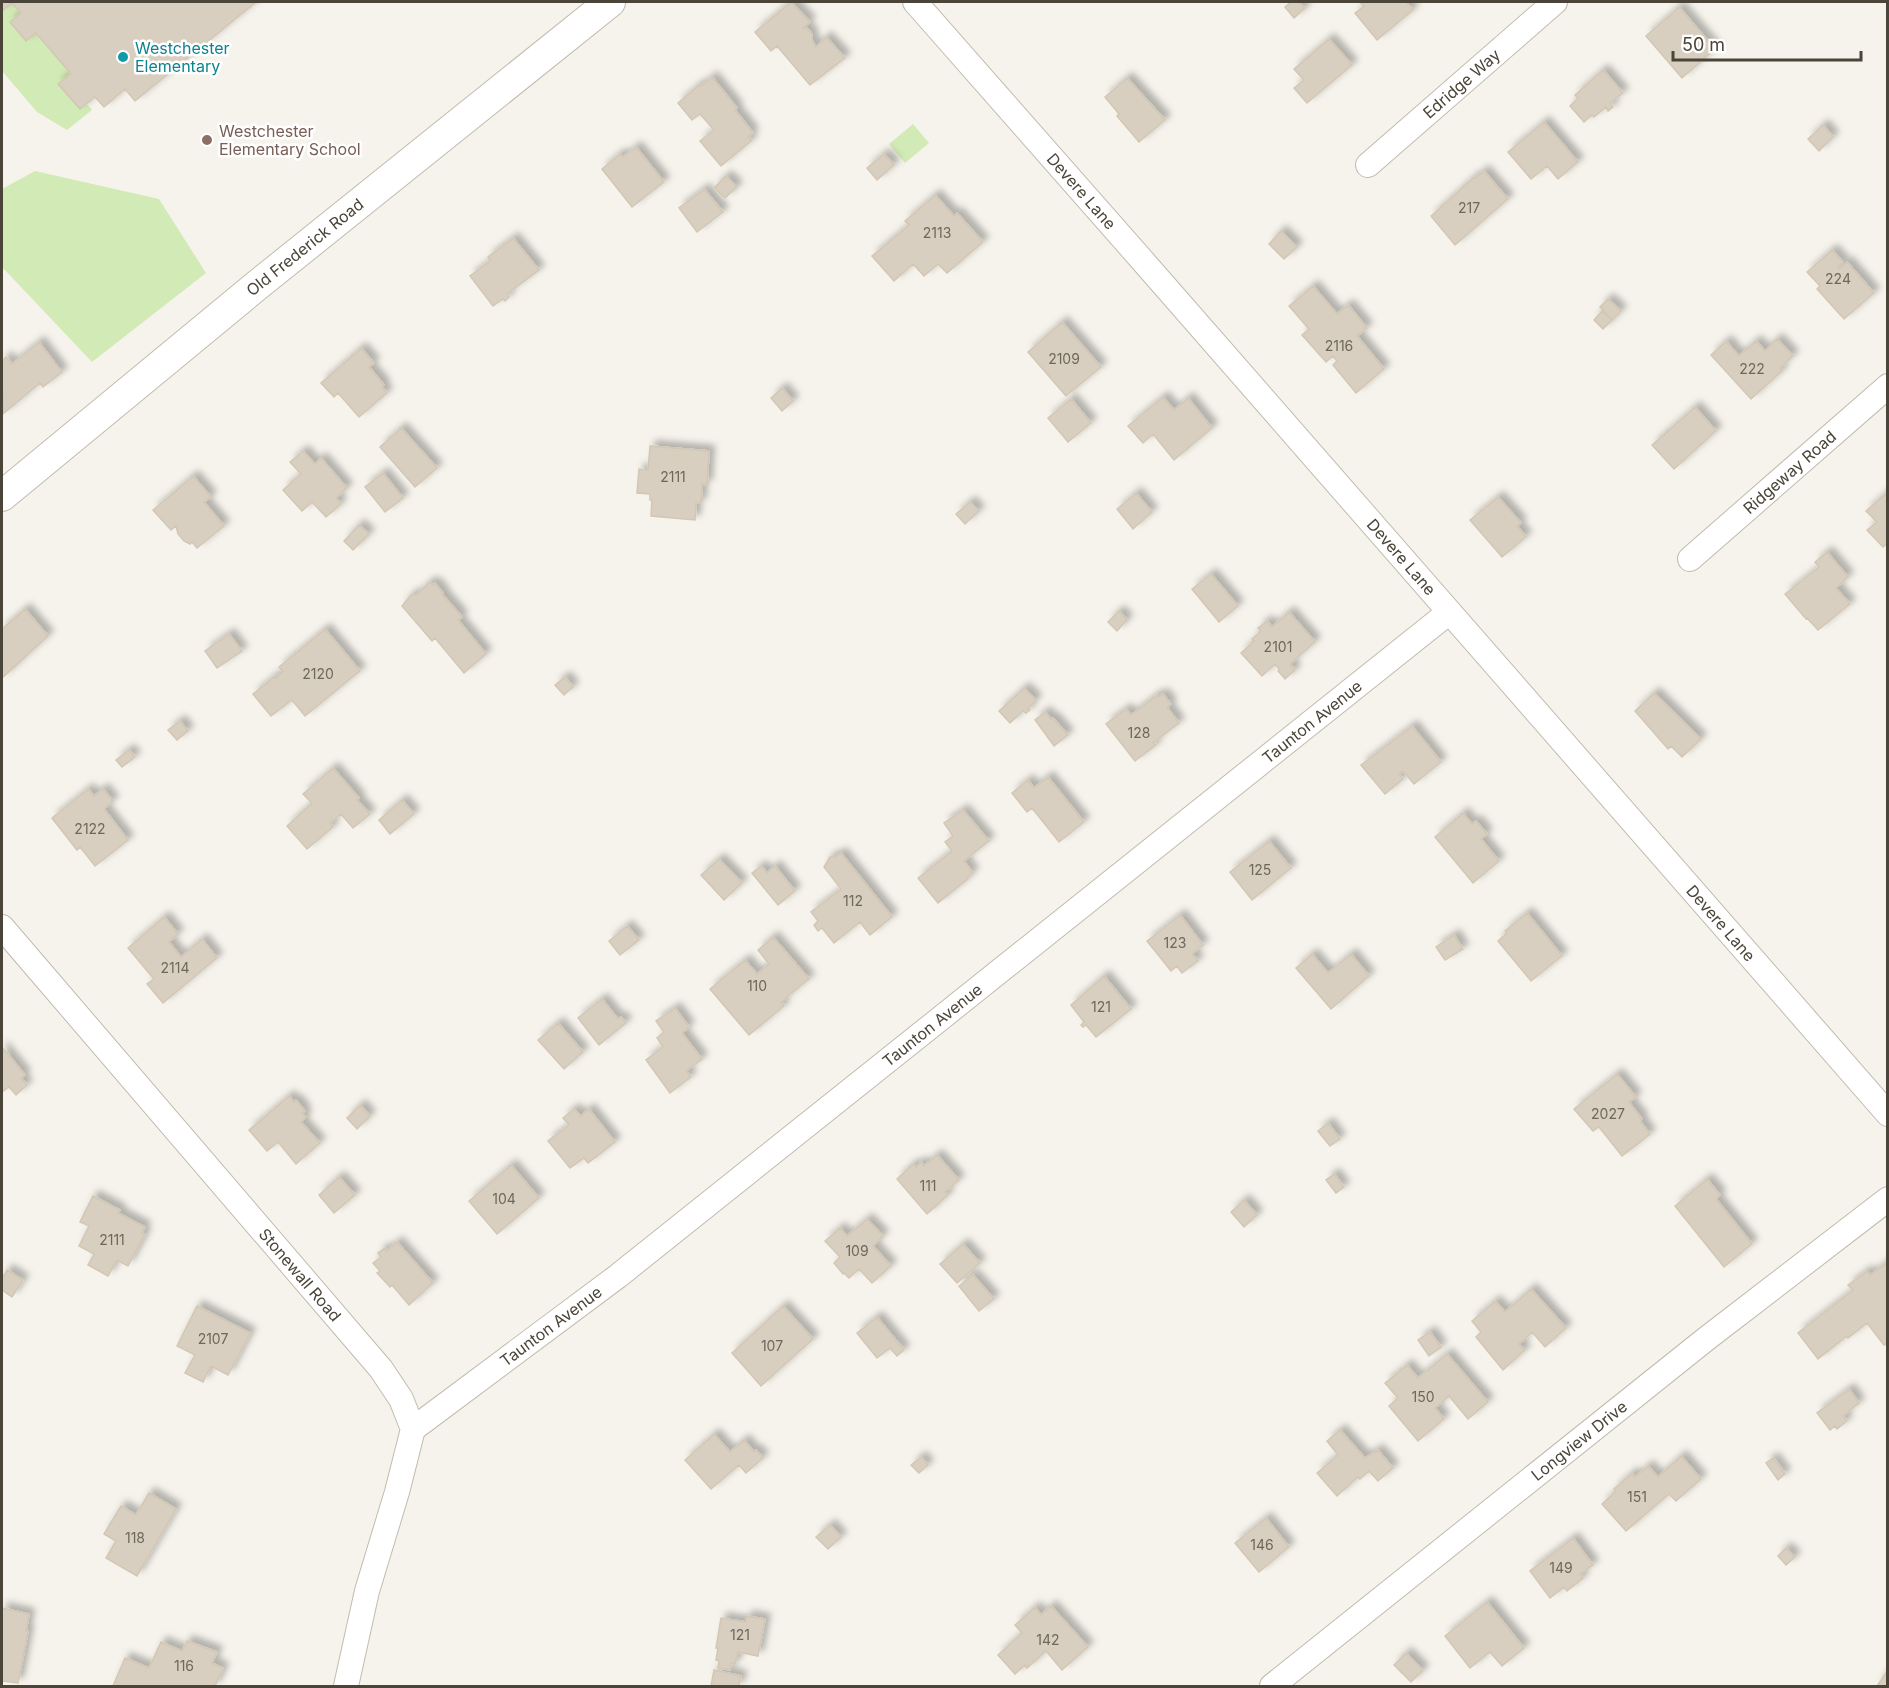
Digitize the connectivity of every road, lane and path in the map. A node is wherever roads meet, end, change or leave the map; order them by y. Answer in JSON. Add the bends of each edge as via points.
{"nodes":[{"id":1,"x":610,"y":2,"type":"edge"},
{"id":2,"x":915,"y":2,"type":"edge"},
{"id":3,"x":1555,"y":2,"type":"edge"},
{"id":4,"x":1368,"y":165,"type":"dead end"},
{"id":5,"x":1887,"y":386,"type":"edge"},
{"id":6,"x":2,"y":496,"type":"edge"},
{"id":7,"x":1690,"y":559,"type":"dead end"},
{"id":8,"x":1448,"y":613,"type":"junction"},
{"id":9,"x":2,"y":927,"type":"edge"},
{"id":10,"x":1887,"y":1114,"type":"edge"},
{"id":11,"x":1887,"y":1199,"type":"edge"},
{"id":12,"x":413,"y":1429,"type":"junction"},
{"id":13,"x":346,"y":1686,"type":"edge"},
{"id":14,"x":1272,"y":1686,"type":"edge"}],
"edges":[{"from":1,"to":6,"type":"street","name":"Old Frederick Road"},
{"from":2,"to":8,"type":"street","name":"Devere Lane"},
{"from":3,"to":4,"type":"street","name":"Edridge Way"},
{"from":5,"to":7,"type":"street","name":"Ridgeway Road"},
{"from":8,"to":10,"type":"street","name":"Devere Lane"},
{"from":8,"to":12,"type":"street","name":"Taunton Avenue","via":[[618,1276]]},
{"from":9,"to":12,"type":"street","name":"Stonewall Road","via":[[381,1369],[401,1399]]},
{"from":11,"to":14,"type":"street","name":"Longview Drive"},
{"from":12,"to":13,"type":"street","via":[[367,1591]]}]}
